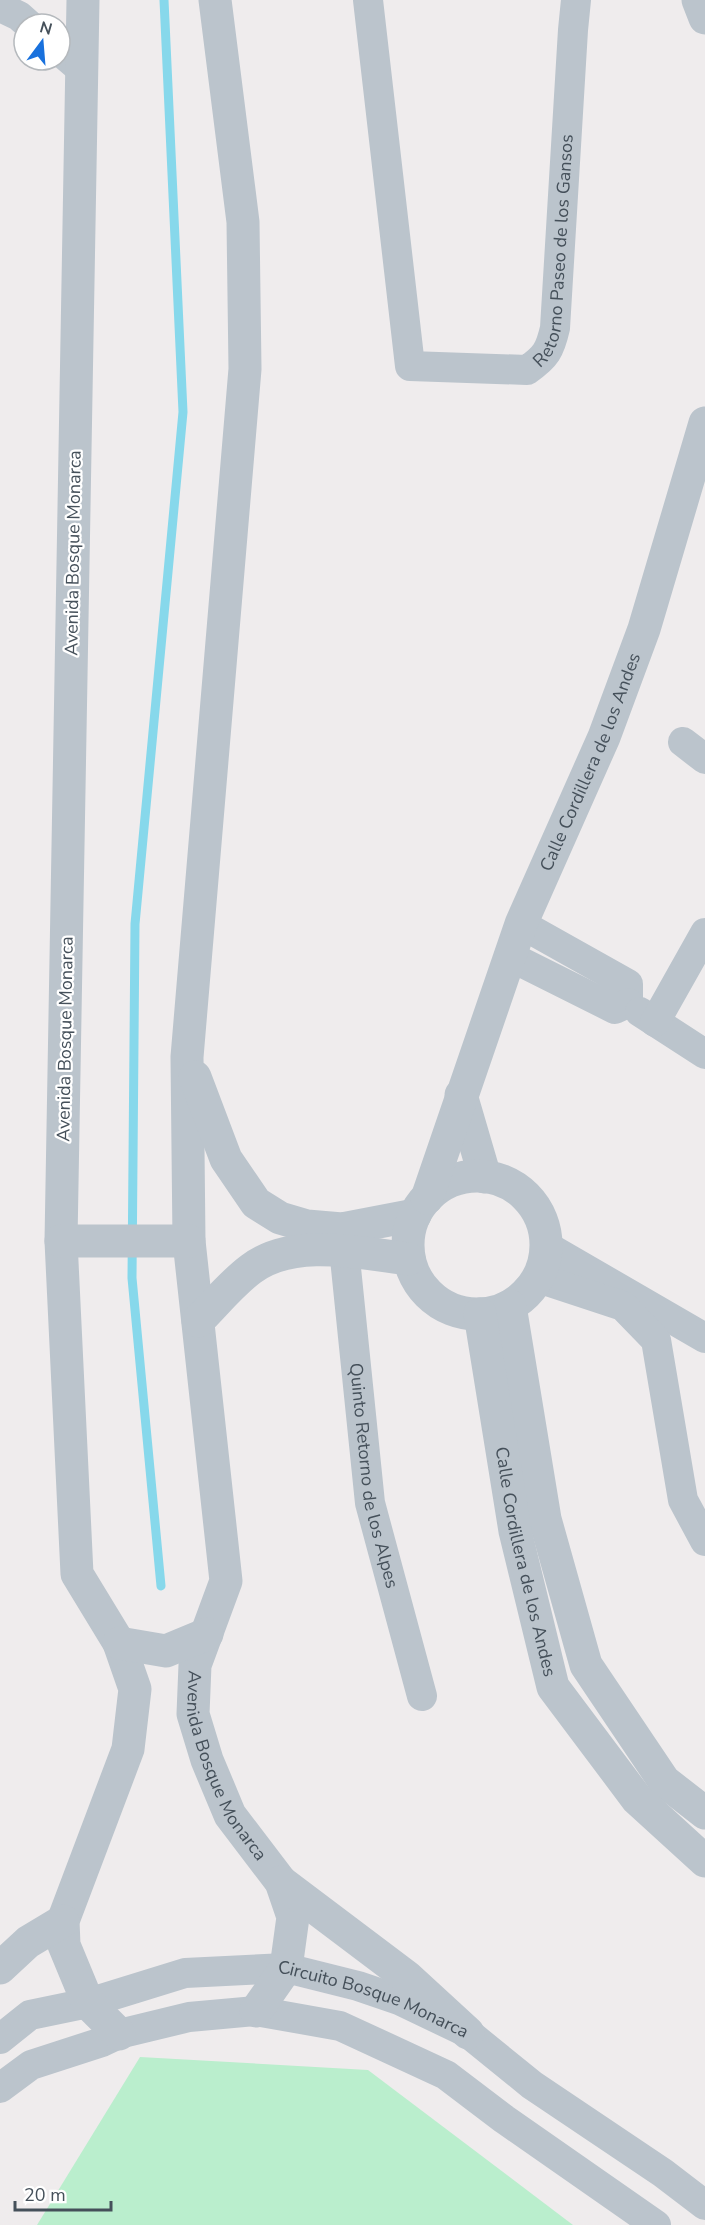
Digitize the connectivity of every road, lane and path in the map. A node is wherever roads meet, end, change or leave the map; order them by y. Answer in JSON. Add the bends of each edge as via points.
{"nodes":[{"id":1,"x":83,"y":0,"type":"edge"},
{"id":2,"x":215,"y":0,"type":"edge"},
{"id":3,"x":368,"y":0,"type":"edge"},
{"id":4,"x":576,"y":0,"type":"edge"},
{"id":5,"x":698,"y":0,"type":"edge"},
{"id":6,"x":705,"y":18,"type":"edge"},
{"id":7,"x":72,"y":55,"type":"edge"},
{"id":8,"x":71,"y":72,"type":"edge"},
{"id":9,"x":703,"y":441,"type":"edge"},
{"id":10,"x":520,"y":924,"type":"junction"},
{"id":11,"x":705,"y":933,"type":"edge"},
{"id":12,"x":509,"y":956,"type":"junction"},
{"id":13,"x":628,"y":1003,"type":"junction"},
{"id":14,"x":655,"y":1022,"type":"junction"},
{"id":15,"x":705,"y":1054,"type":"edge"},
{"id":16,"x":187,"y":1057,"type":"junction"},
{"id":17,"x":461,"y":1095,"type":"junction"},
{"id":18,"x":484,"y":1177,"type":"junction"},
{"id":19,"x":421,"y":1207,"type":"junction"},
{"id":20,"x":343,"y":1240,"type":"junction"},
{"id":21,"x":61,"y":1241,"type":"junction"},
{"id":22,"x":189,"y":1241,"type":"junction"},
{"id":23,"x":546,"y":1246,"type":"junction"},
{"id":24,"x":409,"y":1259,"type":"junction"},
{"id":25,"x":538,"y":1278,"type":"junction"},
{"id":26,"x":495,"y":1310,"type":"junction"},
{"id":27,"x":198,"y":1321,"type":"junction"},
{"id":28,"x":705,"y":1338,"type":"edge"},
{"id":29,"x":705,"y":1541,"type":"edge"},
{"id":30,"x":207,"y":1634,"type":"junction"},
{"id":31,"x":119,"y":1642,"type":"junction"},
{"id":32,"x":422,"y":1696,"type":"dead end"},
{"id":33,"x":705,"y":1813,"type":"edge"},
{"id":34,"x":705,"y":1861,"type":"edge"},
{"id":35,"x":281,"y":1882,"type":"junction"},
{"id":36,"x":63,"y":1921,"type":"junction"},
{"id":37,"x":0,"y":1968,"type":"edge"},
{"id":38,"x":286,"y":1968,"type":"junction"},
{"id":39,"x":88,"y":2003,"type":"junction"},
{"id":40,"x":256,"y":2012,"type":"junction"},
{"id":41,"x":468,"y":2033,"type":"junction"},
{"id":42,"x":119,"y":2034,"type":"junction"},
{"id":43,"x":0,"y":2039,"type":"edge"},
{"id":44,"x":0,"y":2088,"type":"edge"},
{"id":45,"x":705,"y":2205,"type":"edge"},
{"id":46,"x":656,"y":2225,"type":"edge"}],
"edges":[{"from":1,"to":7,"type":"street","name":"Avenida Bosque Monarca"},
{"from":2,"to":16,"type":"street","name":"Avenida Bosque Monarca","via":[[243,222],[245,369]]},
{"from":3,"to":4,"type":"street","name":"Retorno Paseo de los Gansos","via":[[410,366],[527,370],[551,347],[555,328]]},
{"from":5,"to":6,"type":"street"},
{"from":8,"to":21,"type":"street","name":"Avenida Bosque Monarca"},
{"from":9,"to":10,"type":"street","name":"Calle Cordillera de los Andes","via":[[644,629],[604,736]]},
{"from":10,"to":12,"type":"street","name":"Calle Cordillera de los Andes"},
{"from":10,"to":13,"type":"street","via":[[628,984]]},
{"from":11,"to":14,"type":"street"},
{"from":12,"to":13,"type":"street","via":[[615,1009]]},
{"from":12,"to":17,"type":"street","name":"Calle Cordillera de los Andes"},
{"from":13,"to":14,"type":"street"},
{"from":14,"to":15,"type":"street"},
{"from":16,"to":20,"type":"street","via":[[226,1159],[256,1203],[280,1218]]},
{"from":16,"to":22,"type":"street","name":"Avenida Bosque Monarca"},
{"from":17,"to":18,"type":"street"},
{"from":17,"to":19,"type":"street","name":"Calle Cordillera de los Andes"},
{"from":18,"to":19,"type":"street","via":[[463,1178],[443,1185]]},
{"from":18,"to":23,"type":"street","via":[[501,1180],[529,1199],[542,1221]]},
{"from":19,"to":20,"type":"street"},
{"from":19,"to":24,"type":"street","via":[[410,1229]]},
{"from":20,"to":24,"type":"street"},
{"from":20,"to":27,"type":"street","via":[[272,1257],[251,1269]]},
{"from":20,"to":32,"type":"street","name":"Quinto Retorno de los Alpes","via":[[370,1503]]},
{"from":21,"to":22,"type":"street"},
{"from":21,"to":31,"type":"street","name":"Avenida Bosque Monarca","via":[[77,1574]]},
{"from":22,"to":27,"type":"street","name":"Avenida Bosque Monarca"},
{"from":23,"to":25,"type":"street"},
{"from":23,"to":28,"type":"street"},
{"from":24,"to":26,"type":"street","via":[[427,1293],[442,1305],[460,1312]]},
{"from":25,"to":26,"type":"street","via":[[526,1294]]},
{"from":25,"to":29,"type":"street","via":[[622,1306],[656,1340],[683,1500]]},
{"from":26,"to":33,"type":"street","name":"Calle Cordillera de los Andes","via":[[544,1519],[586,1665],[664,1781]]},
{"from":26,"to":34,"type":"street","name":"Calle Cordillera de los Andes","via":[[515,1531],[553,1688],[637,1799]]},
{"from":27,"to":30,"type":"street","name":"Avenida Bosque Monarca","via":[[226,1581]]},
{"from":30,"to":31,"type":"street","via":[[166,1651]]},
{"from":30,"to":35,"type":"street","name":"Avenida Bosque Monarca","via":[[195,1665],[193,1714],[230,1815]]},
{"from":31,"to":36,"type":"street","name":"Avenida Bosque Monarca","via":[[135,1689],[128,1749]]},
{"from":35,"to":38,"type":"street","name":"Avenida Bosque Monarca","via":[[292,1917]]},
{"from":35,"to":41,"type":"street","via":[[407,1977]]},
{"from":36,"to":37,"type":"street","via":[[28,1942]]},
{"from":36,"to":39,"type":"street","name":"Avenida Bosque Monarca","via":[[64,1945]]},
{"from":38,"to":39,"type":"street","name":"Circuito Bosque Monarca","via":[[185,1973]]},
{"from":38,"to":40,"type":"street","name":"Avenida Bosque Monarca"},
{"from":38,"to":41,"type":"street","name":"Circuito Bosque Monarca","via":[[389,1997]]},
{"from":39,"to":42,"type":"street","name":"Avenida Bosque Monarca"},
{"from":39,"to":43,"type":"street","name":"Circuito Bosque Monarca","via":[[30,2015]]},
{"from":40,"to":42,"type":"street","name":"Circuito Bosque Monarca","via":[[189,2017]]},
{"from":40,"to":46,"type":"street","name":"Circuito Bosque Monarca","via":[[340,2026],[446,2075]]},
{"from":41,"to":45,"type":"street","name":"Circuito Bosque Monarca","via":[[532,2085]]},
{"from":42,"to":44,"type":"street","name":"Circuito Bosque Monarca","via":[[31,2065]]}]}
